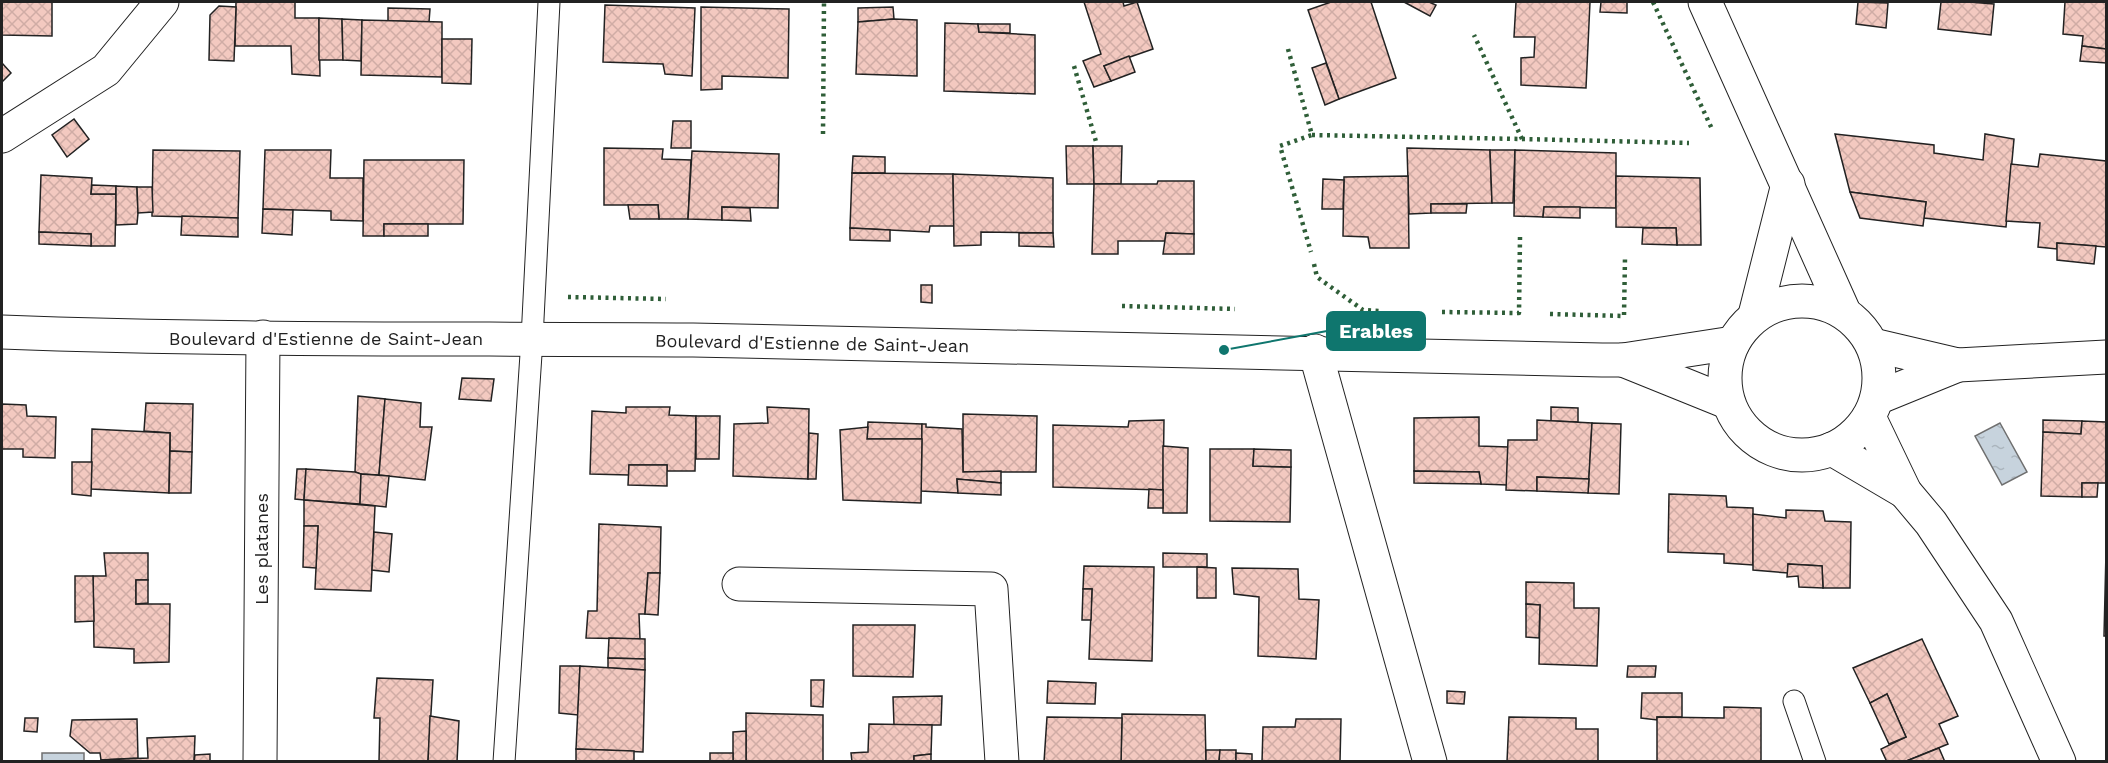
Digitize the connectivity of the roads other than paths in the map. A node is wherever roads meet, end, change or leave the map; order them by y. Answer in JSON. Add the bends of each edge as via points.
{"nodes":[{"id":1,"x":162,"y":2,"type":"edge"},
{"id":2,"x":549,"y":2,"type":"edge"},
{"id":3,"x":1705,"y":2,"type":"edge"},
{"id":4,"x":2,"y":136,"type":"edge"},
{"id":5,"x":1788,"y":184,"type":"junction"},
{"id":6,"x":1844,"y":312,"type":"junction"},
{"id":7,"x":1755,"y":315,"type":"junction"},
{"id":8,"x":2,"y":332,"type":"edge"},
{"id":9,"x":263,"y":337,"type":"junction"},
{"id":10,"x":532,"y":339,"type":"junction"},
{"id":11,"x":1733,"y":343,"type":"junction"},
{"id":12,"x":1873,"y":345,"type":"junction"},
{"id":13,"x":1315,"y":351,"type":"junction"},
{"id":14,"x":2106,"y":357,"type":"edge"},
{"id":15,"x":1623,"y":360,"type":"junction"},
{"id":16,"x":1958,"y":364,"type":"junction"},
{"id":17,"x":1727,"y":402,"type":"junction"},
{"id":18,"x":1873,"y":407,"type":"junction"},
{"id":19,"x":1832,"y":449,"type":"junction"},
{"id":20,"x":1905,"y":492,"type":"junction"},
{"id":21,"x":739,"y":584,"type":"dead end"},
{"id":22,"x":1794,"y":701,"type":"dead end"},
{"id":23,"x":260,"y":762,"type":"edge"},
{"id":24,"x":504,"y":762,"type":"edge"},
{"id":25,"x":1002,"y":762,"type":"edge"},
{"id":26,"x":1430,"y":762,"type":"edge"},
{"id":27,"x":1815,"y":762,"type":"edge"},
{"id":28,"x":2059,"y":762,"type":"edge"}],
"edges":[{"from":1,"to":4,"type":"street","via":[[106,70]]},
{"from":2,"to":10,"type":"lane"},
{"from":3,"to":5,"type":"street"},
{"from":5,"to":6,"type":"street"},
{"from":5,"to":7,"type":"street"},
{"from":6,"to":7,"type":"street","via":[[1823,303],[1800,300],[1776,304]]},
{"from":6,"to":12,"type":"street","via":[[1862,327]]},
{"from":7,"to":11,"type":"street"},
{"from":8,"to":9,"type":"street","name":"Boulevard d'Estienne de Saint-Jean"},
{"from":9,"to":10,"type":"street","name":"Boulevard d'Estienne de Saint-Jean"},
{"from":9,"to":23,"type":"street","name":"Les platanes"},
{"from":10,"to":13,"type":"street","name":"Boulevard d'Estienne de Saint-Jean"},
{"from":10,"to":24,"type":"lane"},
{"from":11,"to":15,"type":"street","name":"Boulevard d'Estienne de Saint-Jean"},
{"from":11,"to":17,"type":"street","via":[[1723,371]]},
{"from":12,"to":16,"type":"street"},
{"from":12,"to":18,"type":"street","via":[[1881,368]]},
{"from":13,"to":15,"type":"street","name":"Boulevard d'Estienne de Saint-Jean"},
{"from":13,"to":26,"type":"street"},
{"from":14,"to":16,"type":"street"},
{"from":15,"to":17,"type":"street","name":"Boulevard d'Estienne de Saint-Jean"},
{"from":16,"to":18,"type":"street"},
{"from":17,"to":19,"type":"street","via":[[1740,424],[1758,442],[1781,453],[1807,455]]},
{"from":18,"to":19,"type":"street","via":[[1855,436]]},
{"from":18,"to":20,"type":"street"},
{"from":19,"to":20,"type":"street"},
{"from":20,"to":28,"type":"street","via":[[1931,523],[1996,621]]},
{"from":21,"to":25,"type":"street","via":[[991,589]]},
{"from":22,"to":27,"type":"lane"}]}
